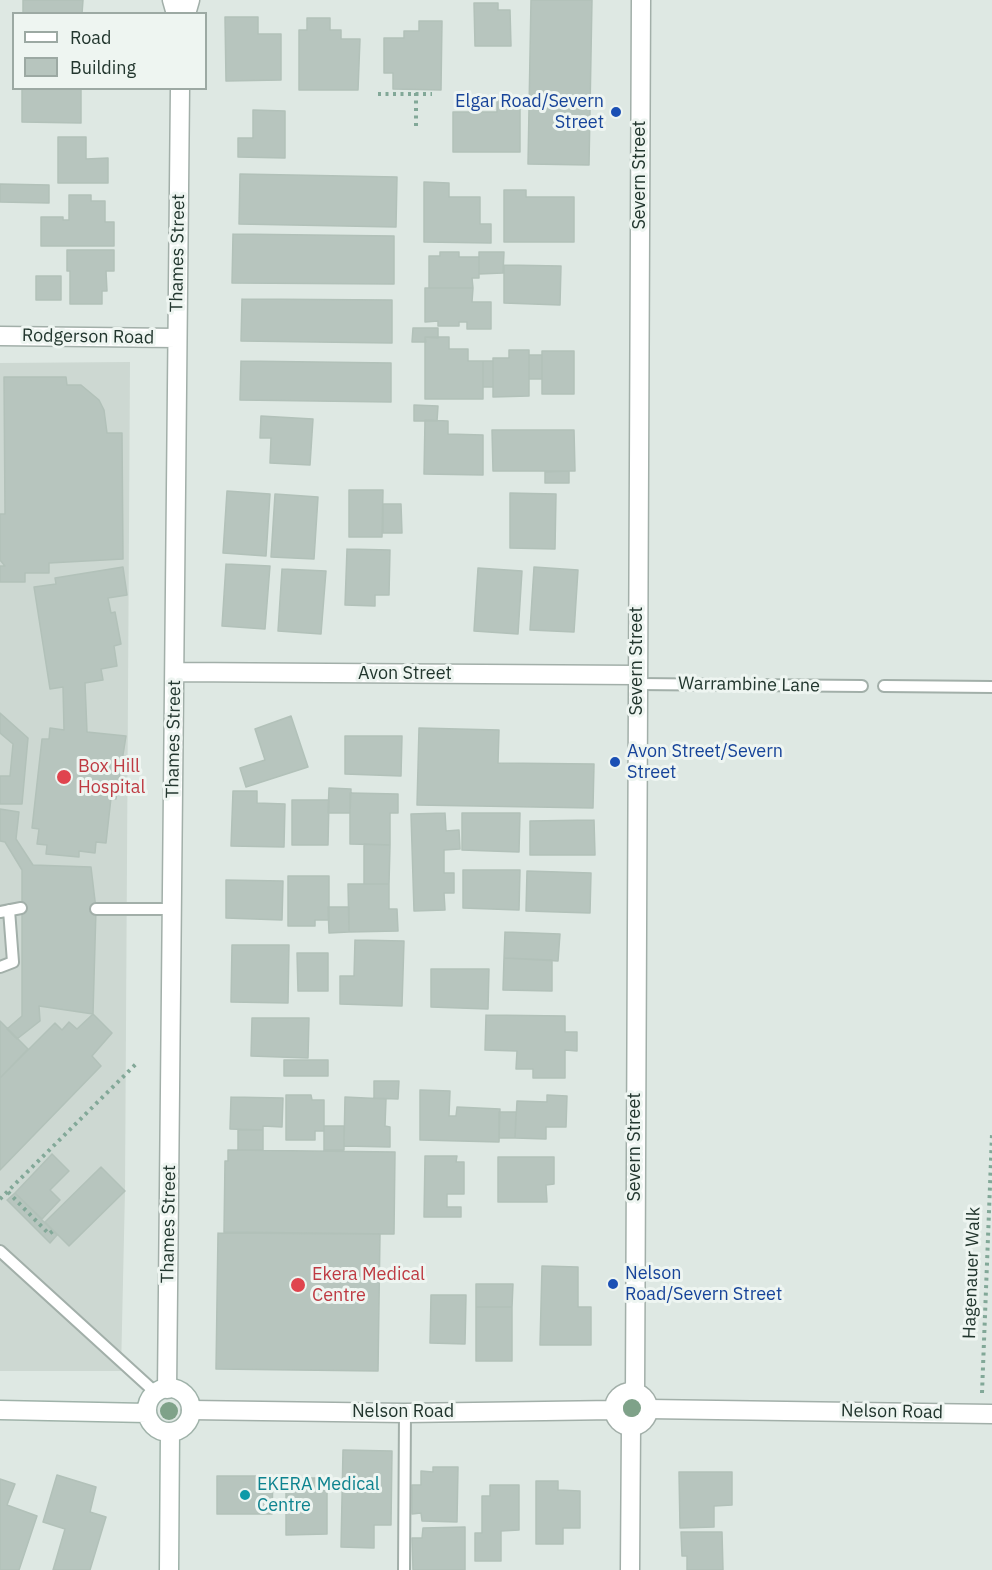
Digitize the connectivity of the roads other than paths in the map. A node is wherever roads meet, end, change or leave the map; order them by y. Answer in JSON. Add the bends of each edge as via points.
{"nodes":[{"id":1,"x":641,"y":0,"type":"edge"},
{"id":2,"x":180,"y":90,"type":"edge"},
{"id":3,"x":0,"y":336,"type":"edge"},
{"id":4,"x":176,"y":338,"type":"junction"},
{"id":5,"x":175,"y":672,"type":"junction"},
{"id":6,"x":636,"y":679,"type":"junction"},
{"id":7,"x":861,"y":686,"type":"dead end"},
{"id":8,"x":884,"y":686,"type":"dead end"},
{"id":9,"x":992,"y":687,"type":"edge"},
{"id":10,"x":21,"y":908,"type":"dead end"},
{"id":11,"x":96,"y":909,"type":"dead end"},
{"id":12,"x":172,"y":909,"type":"junction"},
{"id":13,"x":5,"y":911,"type":"edge"},
{"id":14,"x":0,"y":967,"type":"edge"},
{"id":15,"x":0,"y":1251,"type":"edge"},
{"id":16,"x":161,"y":1391,"type":"junction"},
{"id":17,"x":635,"y":1393,"type":"junction"},
{"id":18,"x":648,"y":1409,"type":"junction"},
{"id":19,"x":0,"y":1410,"type":"edge"},
{"id":20,"x":191,"y":1410,"type":"junction"},
{"id":21,"x":614,"y":1410,"type":"junction"},
{"id":22,"x":147,"y":1413,"type":"junction"},
{"id":23,"x":405,"y":1413,"type":"junction"},
{"id":24,"x":987,"y":1414,"type":"edge"},
{"id":25,"x":631,"y":1426,"type":"junction"},
{"id":26,"x":170,"y":1432,"type":"junction"},
{"id":27,"x":170,"y":1570,"type":"edge"},
{"id":28,"x":404,"y":1570,"type":"edge"},
{"id":29,"x":630,"y":1570,"type":"edge"}],
"edges":[{"from":1,"to":6,"type":"street","name":"Severn Street"},
{"from":2,"to":4,"type":"street","name":"Thames Street"},
{"from":3,"to":4,"type":"street","name":"Rodgerson Road"},
{"from":4,"to":5,"type":"street","name":"Thames Street"},
{"from":5,"to":6,"type":"street","name":"Avon Street"},
{"from":5,"to":12,"type":"street","name":"Thames Street"},
{"from":6,"to":7,"type":"lane","name":"Warrambine Lane"},
{"from":6,"to":17,"type":"street","name":"Severn Street"},
{"from":8,"to":9,"type":"lane"},
{"from":10,"to":13,"type":"lane"},
{"from":11,"to":12,"type":"lane"},
{"from":12,"to":16,"type":"street","name":"Thames Street"},
{"from":13,"to":14,"type":"lane","via":[[13,962]]},
{"from":15,"to":16,"type":"lane"},
{"from":16,"to":20,"type":"street","via":[[181,1392]]},
{"from":16,"to":22,"type":"street","via":[[149,1402]]},
{"from":17,"to":18,"type":"street","via":[[644,1399]]},
{"from":17,"to":21,"type":"street","via":[[620,1396]]},
{"from":18,"to":24,"type":"street","name":"Nelson Road"},
{"from":18,"to":25,"type":"street","via":[[645,1419]]},
{"from":19,"to":22,"type":"street"},
{"from":20,"to":23,"type":"street","name":"Nelson Road"},
{"from":20,"to":26,"type":"street","via":[[187,1423]]},
{"from":21,"to":23,"type":"street","name":"Nelson Road"},
{"from":21,"to":25,"type":"street","via":[[618,1420]]},
{"from":22,"to":26,"type":"street","via":[[152,1425]]},
{"from":23,"to":28,"type":"lane"},
{"from":25,"to":29,"type":"street"},
{"from":26,"to":27,"type":"street"}]}
